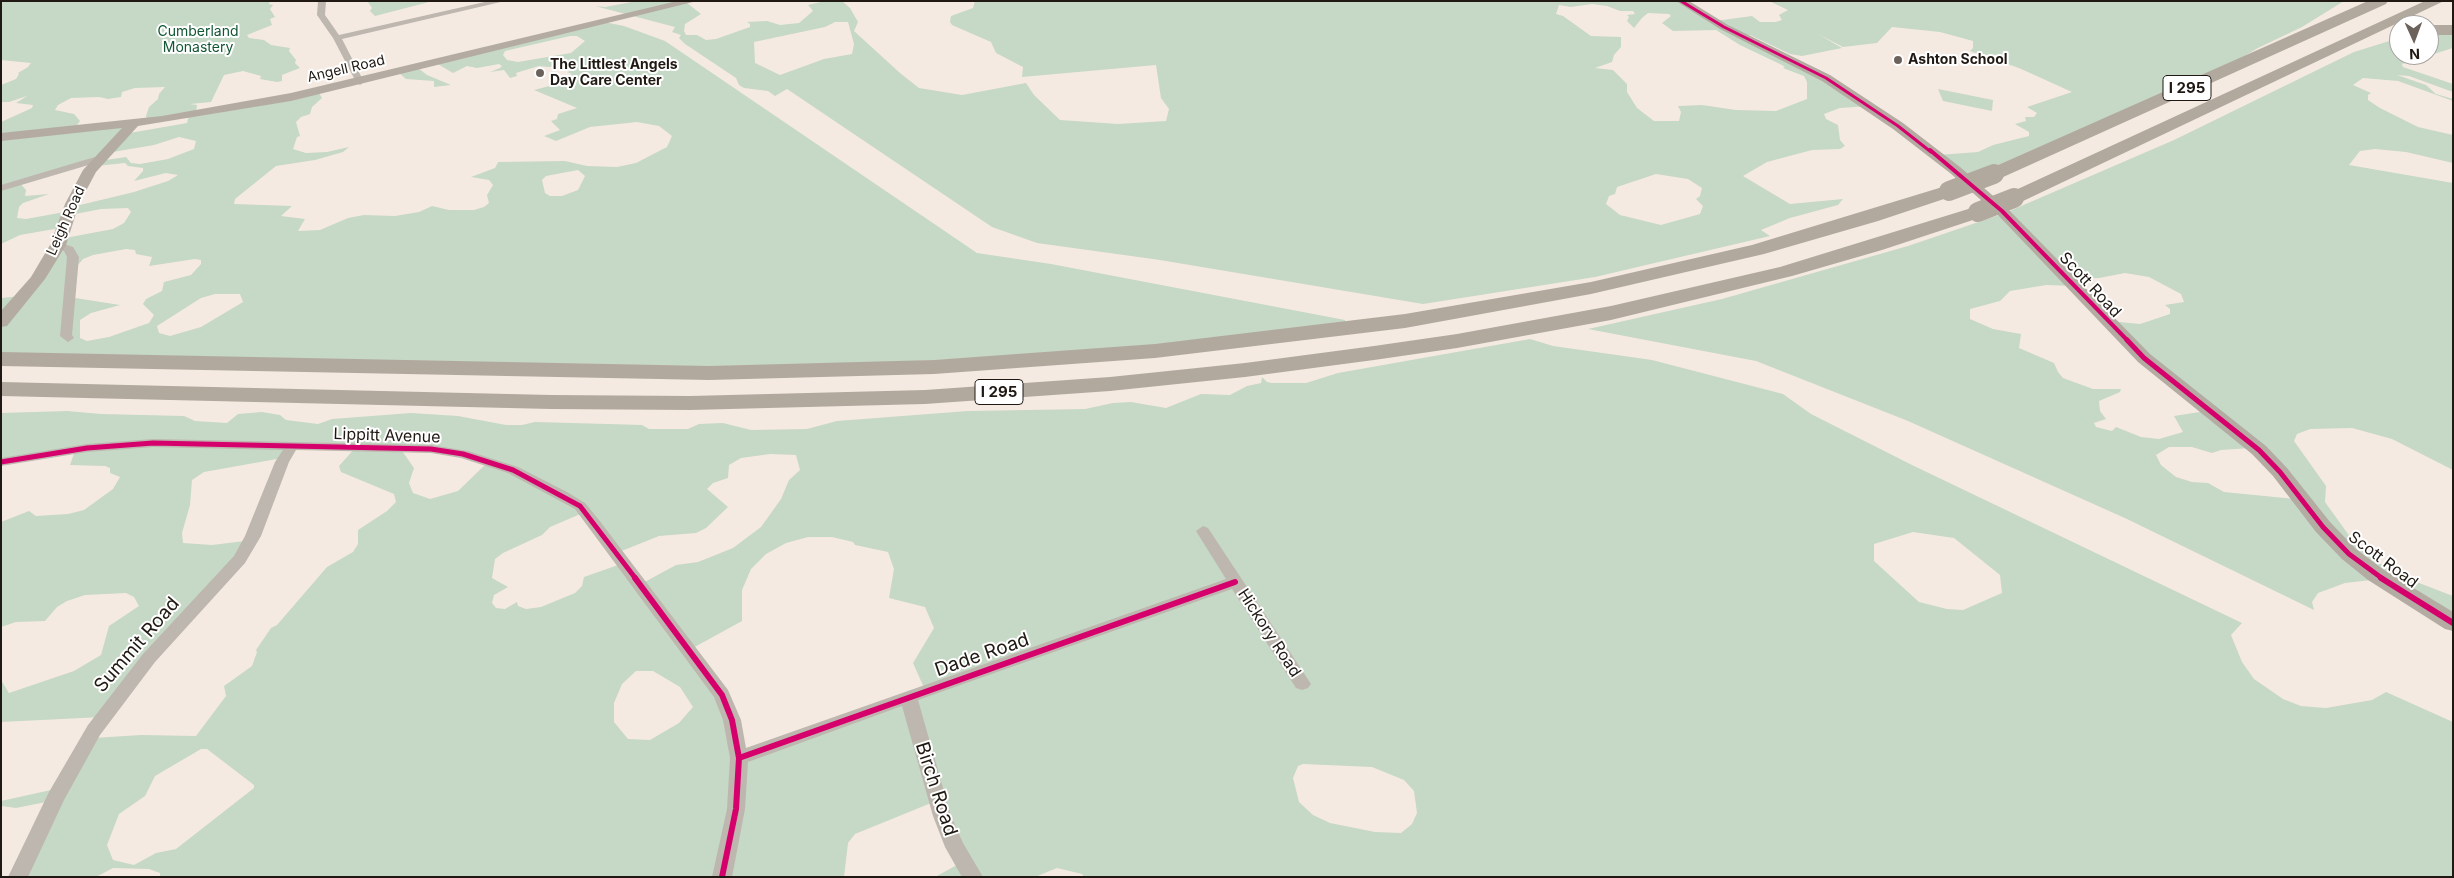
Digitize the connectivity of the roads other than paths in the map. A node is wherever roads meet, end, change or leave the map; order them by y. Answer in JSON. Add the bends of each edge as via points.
{"nodes":[{"id":1,"x":322,"y":1,"type":"edge"},
{"id":2,"x":501,"y":1,"type":"edge"},
{"id":3,"x":692,"y":1,"type":"edge"},
{"id":4,"x":1681,"y":1,"type":"edge"},
{"id":5,"x":2348,"y":1,"type":"edge"},
{"id":6,"x":2381,"y":1,"type":"edge"},
{"id":7,"x":2437,"y":1,"type":"edge"},
{"id":8,"x":2439,"y":30,"type":"edge"},
{"id":9,"x":2453,"y":30,"type":"edge"},
{"id":10,"x":2389,"y":35,"type":"edge"},
{"id":11,"x":337,"y":38,"type":"junction"},
{"id":12,"x":2267,"y":52,"type":"junction"},
{"id":13,"x":2327,"y":52,"type":"junction"},
{"id":14,"x":360,"y":82,"type":"junction"},
{"id":15,"x":134,"y":123,"type":"junction"},
{"id":16,"x":1,"y":137,"type":"edge"},
{"id":17,"x":98,"y":159,"type":"junction"},
{"id":18,"x":1,"y":188,"type":"edge"},
{"id":19,"x":58,"y":245,"type":"junction"},
{"id":20,"x":1,"y":322,"type":"edge"},
{"id":21,"x":68,"y":338,"type":"dead end"},
{"id":22,"x":6,"y":359,"type":"edge"},
{"id":23,"x":1,"y":389,"type":"edge"},
{"id":24,"x":292,"y":446,"type":"junction"},
{"id":25,"x":1,"y":462,"type":"edge"},
{"id":26,"x":1203,"y":531,"type":"dead end"},
{"id":27,"x":1235,"y":582,"type":"junction"},
{"id":28,"x":2453,"y":623,"type":"edge"},
{"id":29,"x":1302,"y":684,"type":"dead end"},
{"id":30,"x":908,"y":696,"type":"junction"},
{"id":31,"x":739,"y":758,"type":"junction"},
{"id":32,"x":18,"y":877,"type":"edge"},
{"id":33,"x":722,"y":877,"type":"edge"},
{"id":34,"x":973,"y":877,"type":"edge"}],
"edges":[{"from":1,"to":11,"type":"street","via":[[321,15]]},
{"from":2,"to":11,"type":"street"},
{"from":3,"to":14,"type":"street","name":"Angell Road"},
{"from":4,"to":28,"type":"street","name":"Scott Road","via":[[1826,78],[1955,170],[2002,211],[2144,358],[2259,450],[2323,527],[2350,554],[2376,575]]},
{"from":5,"to":12,"type":"highway"},
{"from":6,"to":12,"type":"highway","number":"I 295"},
{"from":7,"to":13,"type":"highway","number":"I 295"},
{"from":8,"to":9,"type":"highway"},
{"from":10,"to":13,"type":"highway"},
{"from":11,"to":14,"type":"street"},
{"from":12,"to":22,"type":"highway","number":"I 295","bridge":true,"via":[[1994,174],[1880,215],[1757,250],[1591,288],[1396,322],[1155,351],[952,366],[709,373]]},
{"from":13,"to":23,"type":"highway","number":"I 295","bridge":true,"via":[[2014,198],[1894,240],[1785,272],[1602,315],[1374,354],[1110,384],[916,397],[690,403]]},
{"from":14,"to":15,"type":"street","name":"Angell Road","via":[[248,106]]},
{"from":15,"to":16,"type":"street","name":"Angell Road"},
{"from":15,"to":17,"type":"street","name":"Leigh Road"},
{"from":17,"to":18,"type":"street"},
{"from":17,"to":19,"type":"street","name":"Leigh Road","via":[[72,204]]},
{"from":19,"to":20,"type":"street","name":"Leigh Road","via":[[37,279]]},
{"from":19,"to":21,"type":"street","via":[[69,249],[72,257]]},
{"from":24,"to":25,"type":"street","name":"Lippitt Avenue","via":[[122,444]]},
{"from":24,"to":31,"type":"street","name":"Lippitt Avenue","via":[[431,449],[463,454],[513,470],[580,506],[722,695],[732,720]]},
{"from":24,"to":32,"type":"street","name":"Summit Road","via":[[240,559],[149,658],[94,730],[56,797]]},
{"from":26,"to":27,"type":"street","name":"Hickory Road"},
{"from":27,"to":29,"type":"street","name":"Hickory Road"},
{"from":27,"to":30,"type":"street","name":"Dade Road"},
{"from":30,"to":31,"type":"street","name":"Dade Road"},
{"from":30,"to":34,"type":"street","name":"Birch Road","via":[[942,816],[955,848]]},
{"from":31,"to":33,"type":"street","name":"Lippitt Avenue","via":[[736,809]]}]}
